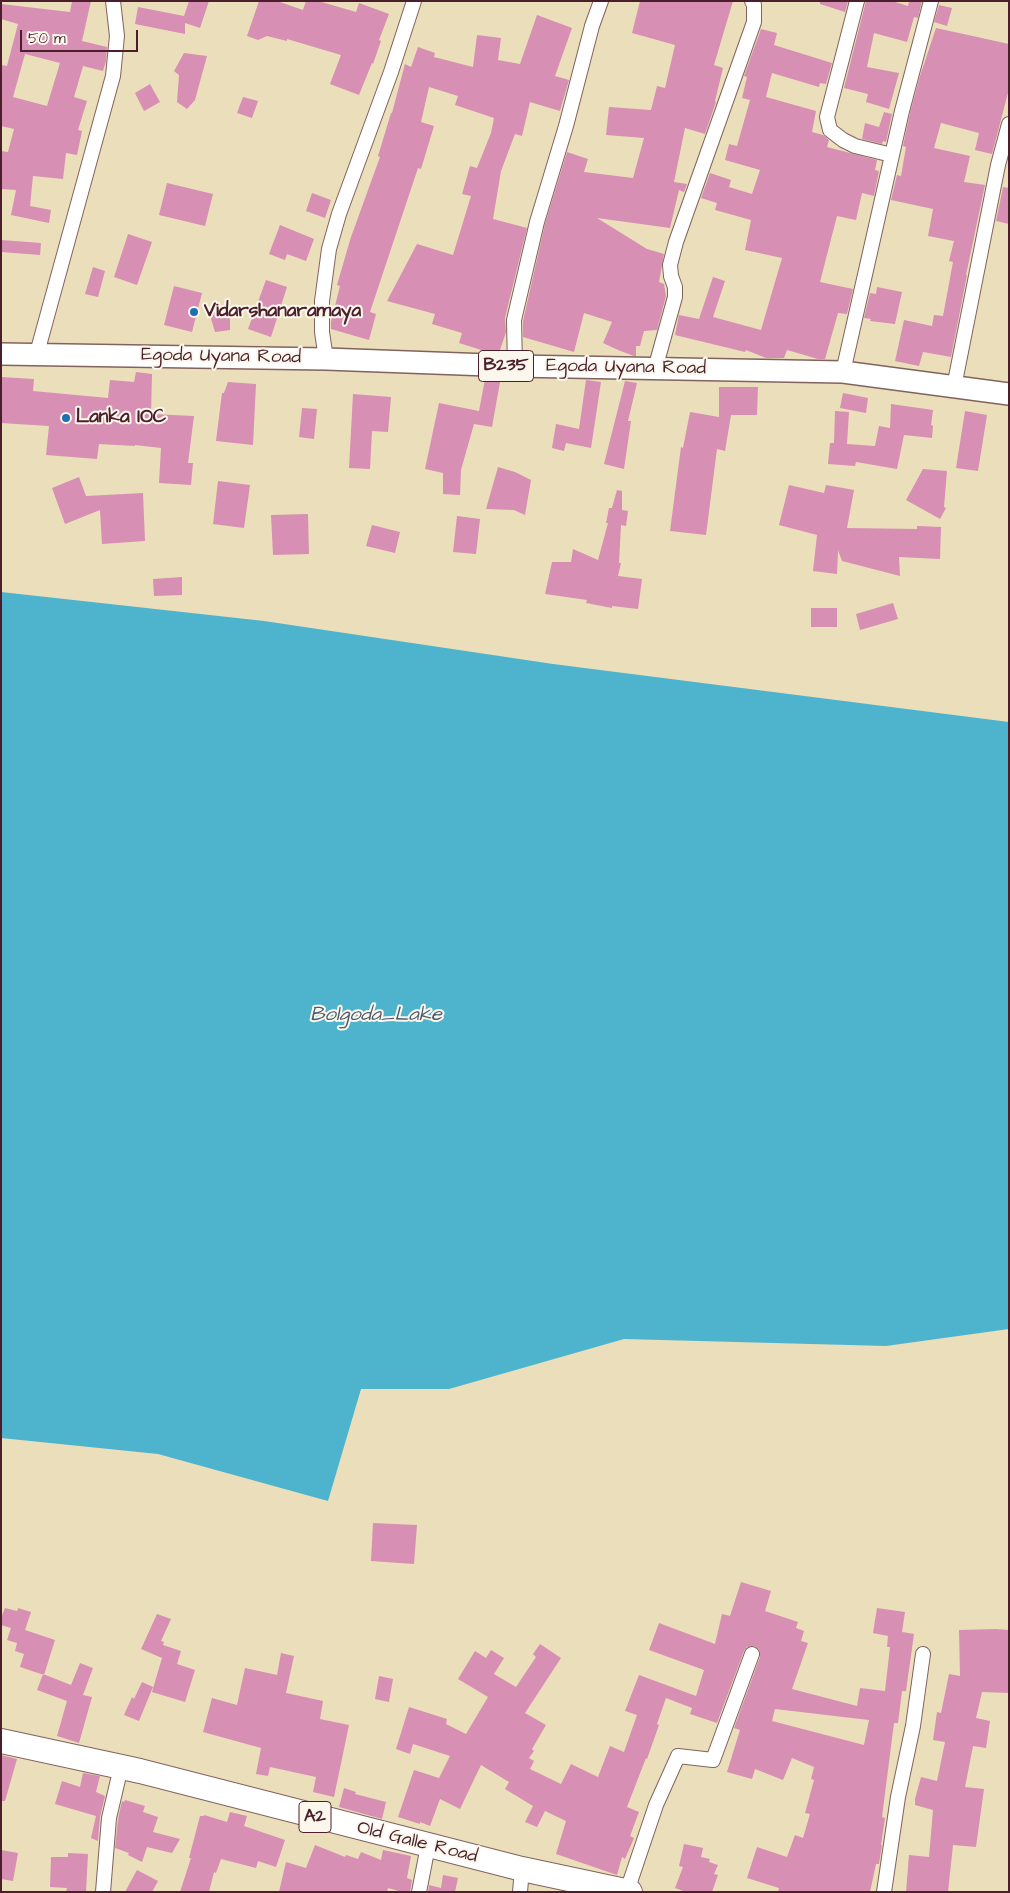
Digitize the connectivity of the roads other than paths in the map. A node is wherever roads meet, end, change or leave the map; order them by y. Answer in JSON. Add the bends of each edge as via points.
{"nodes":[{"id":1,"x":113,"y":1,"type":"edge"},
{"id":2,"x":414,"y":1,"type":"edge"},
{"id":3,"x":601,"y":1,"type":"edge"},
{"id":4,"x":752,"y":1,"type":"edge"},
{"id":5,"x":857,"y":1,"type":"edge"},
{"id":6,"x":931,"y":1,"type":"edge"},
{"id":7,"x":1009,"y":124,"type":"edge"},
{"id":8,"x":892,"y":155,"type":"junction"},
{"id":9,"x":37,"y":353,"type":"junction"},
{"id":10,"x":1,"y":354,"type":"edge"},
{"id":11,"x":326,"y":359,"type":"junction"},
{"id":12,"x":515,"y":366,"type":"junction"},
{"id":13,"x":655,"y":369,"type":"junction"},
{"id":14,"x":843,"y":372,"type":"junction"},
{"id":15,"x":954,"y":387,"type":"junction"},
{"id":16,"x":1009,"y":394,"type":"edge"},
{"id":17,"x":752,"y":1654,"type":"dead end"},
{"id":18,"x":923,"y":1654,"type":"dead end"},
{"id":19,"x":1,"y":1741,"type":"edge"},
{"id":20,"x":121,"y":1767,"type":"junction"},
{"id":21,"x":428,"y":1846,"type":"junction"},
{"id":22,"x":521,"y":1881,"type":"edge"},
{"id":23,"x":628,"y":1891,"type":"edge"},
{"id":24,"x":103,"y":1892,"type":"edge"},
{"id":25,"x":419,"y":1892,"type":"edge"},
{"id":26,"x":884,"y":1892,"type":"edge"}],
"edges":[{"from":1,"to":9,"type":"street","via":[[117,36],[112,76]]},
{"from":2,"to":11,"type":"street","via":[[338,214],[329,249],[322,301]]},
{"from":3,"to":12,"type":"street","via":[[537,222],[514,320]]},
{"from":4,"to":13,"type":"street","via":[[754,22],[670,265],[676,297]]},
{"from":5,"to":8,"type":"street","via":[[827,117],[830,130],[843,140]]},
{"from":6,"to":8,"type":"street"},
{"from":7,"to":15,"type":"street"},
{"from":8,"to":14,"type":"street"},
{"from":9,"to":10,"type":"main road","name":"Egoda Uyana Road","number":"B235"},
{"from":9,"to":11,"type":"main road","name":"Egoda Uyana Road","number":"B235"},
{"from":11,"to":12,"type":"main road","name":"Egoda Uyana Road","number":"B235"},
{"from":12,"to":13,"type":"main road","name":"Egoda Uyana Road","number":"B235"},
{"from":13,"to":14,"type":"main road","name":"Egoda Uyana Road","number":"B235"},
{"from":14,"to":15,"type":"main road","name":"Egoda Uyana Road","number":"B235"},
{"from":15,"to":16,"type":"main road","name":"Egoda Uyana Road","number":"B235"},
{"from":17,"to":23,"type":"street","via":[[713,1760],[678,1756],[656,1805]]},
{"from":18,"to":26,"type":"street"},
{"from":19,"to":20,"type":"highway","name":"Old Galle Road","number":"A2"},
{"from":20,"to":21,"type":"highway","name":"Old Galle Road","number":"A2"},
{"from":20,"to":24,"type":"street","via":[[109,1818]]},
{"from":21,"to":22,"type":"highway","name":"Old Galle Road","number":"A2"},
{"from":21,"to":25,"type":"street"},
{"from":22,"to":23,"type":"highway","name":"Old Galle Road","number":"A2"}]}
